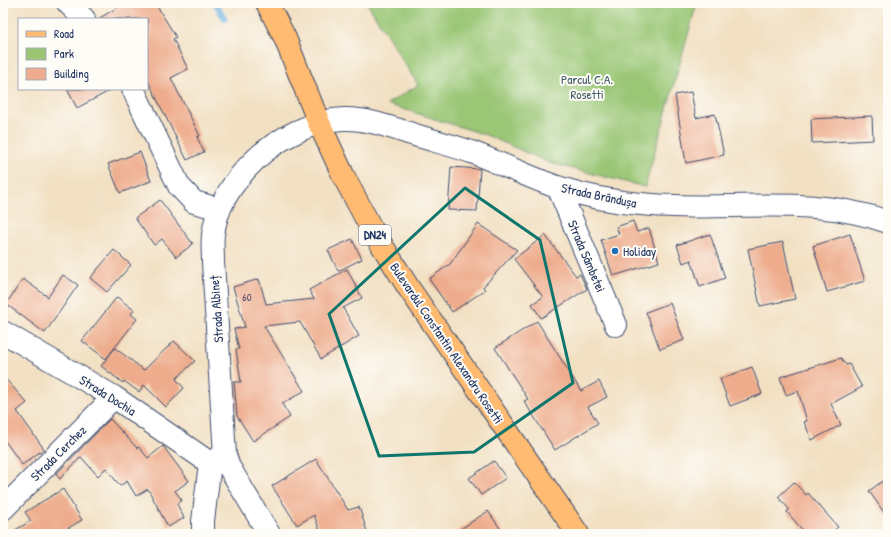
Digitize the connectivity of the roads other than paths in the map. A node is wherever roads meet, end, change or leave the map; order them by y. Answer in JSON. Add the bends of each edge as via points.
{"nodes":[{"id":1,"x":68,"y":3,"type":"edge"},
{"id":2,"x":267,"y":3,"type":"edge"},
{"id":3,"x":83,"y":18,"type":"edge"},
{"id":4,"x":133,"y":90,"type":"edge"},
{"id":5,"x":319,"y":123,"type":"junction"},
{"id":6,"x":558,"y":187,"type":"junction"},
{"id":7,"x":219,"y":209,"type":"junction"},
{"id":8,"x":888,"y":222,"type":"edge"},
{"id":9,"x":616,"y":325,"type":"dead end"},
{"id":10,"x":3,"y":332,"type":"edge"},
{"id":11,"x":114,"y":397,"type":"junction"},
{"id":12,"x":217,"y":459,"type":"junction"},
{"id":13,"x":3,"y":509,"type":"edge"},
{"id":14,"x":203,"y":534,"type":"edge"},
{"id":15,"x":269,"y":534,"type":"edge"},
{"id":16,"x":578,"y":534,"type":"edge"}],
"edges":[{"from":1,"to":3,"type":"street"},
{"from":2,"to":5,"type":"main road","number":"DN24","via":[[285,38]]},
{"from":4,"to":7,"type":"street","via":[[179,186],[194,202]]},
{"from":5,"to":6,"type":"street","name":"Strada Brândușa","via":[[342,119],[387,126],[472,152]]},
{"from":5,"to":7,"type":"street","name":"Strada Albineț","via":[[286,136],[263,152],[242,172]]},
{"from":5,"to":16,"type":"main road","name":"Bulevardul Constantin Alexandru Rosetti","number":"DN24","via":[[370,226],[408,287]]},
{"from":6,"to":8,"type":"street","name":"Strada Brândușa","via":[[641,204],[819,207],[854,212]]},
{"from":6,"to":9,"type":"street","name":"Strada Sâmbetei"},
{"from":7,"to":12,"type":"street","name":"Strada Albineț","via":[[213,236]]},
{"from":10,"to":11,"type":"street","name":"Strada Dochia"},
{"from":11,"to":12,"type":"street","name":"Strada Dochia"},
{"from":11,"to":13,"type":"street","name":"Strada Cerchez"},
{"from":12,"to":14,"type":"street","via":[[203,521]]},
{"from":12,"to":15,"type":"street","name":"Strada Albineț","via":[[230,467]]}]}
